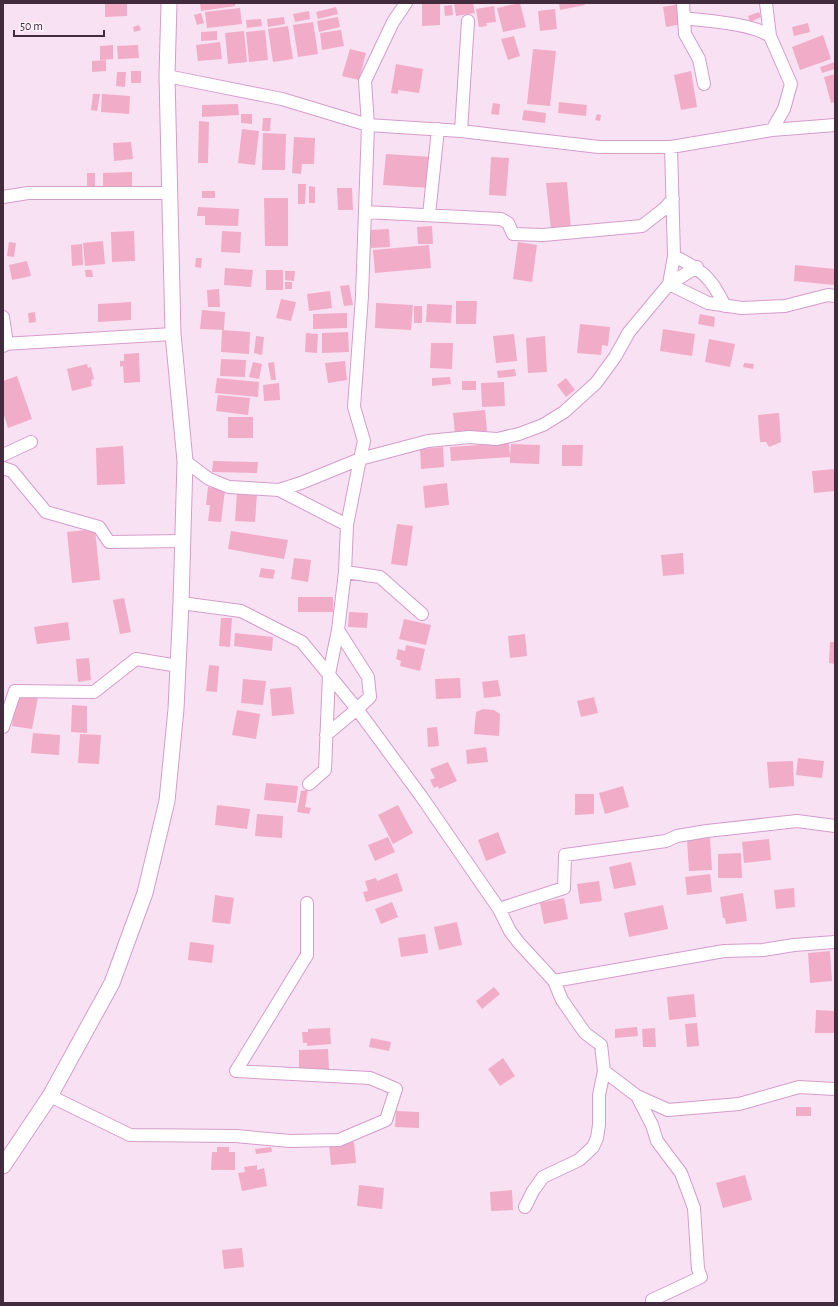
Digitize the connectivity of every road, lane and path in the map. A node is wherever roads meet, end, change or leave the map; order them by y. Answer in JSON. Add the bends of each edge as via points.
{"nodes":[{"id":1,"x":169,"y":3,"type":"edge"},
{"id":2,"x":406,"y":3,"type":"edge"},
{"id":3,"x":684,"y":3,"type":"edge"},
{"id":4,"x":766,"y":3,"type":"edge"},
{"id":5,"x":684,"y":18,"type":"junction"},
{"id":6,"x":468,"y":21,"type":"dead end"},
{"id":7,"x":770,"y":36,"type":"junction"},
{"id":8,"x":167,"y":76,"type":"junction"},
{"id":9,"x":704,"y":84,"type":"dead end"},
{"id":10,"x":368,"y":125,"type":"junction"},
{"id":11,"x":835,"y":125,"type":"edge"},
{"id":12,"x":438,"y":129,"type":"junction"},
{"id":13,"x":772,"y":130,"type":"junction"},
{"id":14,"x":461,"y":131,"type":"junction"},
{"id":15,"x":671,"y":147,"type":"junction"},
{"id":16,"x":170,"y":193,"type":"junction"},
{"id":17,"x":3,"y":197,"type":"edge"},
{"id":18,"x":673,"y":199,"type":"junction"},
{"id":19,"x":365,"y":212,"type":"junction"},
{"id":20,"x":429,"y":215,"type":"junction"},
{"id":21,"x":674,"y":256,"type":"junction"},
{"id":22,"x":697,"y":267,"type":"junction"},
{"id":23,"x":669,"y":284,"type":"junction"},
{"id":24,"x":835,"y":296,"type":"edge"},
{"id":25,"x":726,"y":306,"type":"junction"},
{"id":26,"x":3,"y":317,"type":"edge"},
{"id":27,"x":173,"y":334,"type":"junction"},
{"id":28,"x":4,"y":345,"type":"edge"},
{"id":29,"x":31,"y":442,"type":"dead end"},
{"id":30,"x":3,"y":455,"type":"edge"},
{"id":31,"x":360,"y":459,"type":"junction"},
{"id":32,"x":185,"y":461,"type":"junction"},
{"id":33,"x":3,"y":468,"type":"edge"},
{"id":34,"x":279,"y":490,"type":"junction"},
{"id":35,"x":347,"y":525,"type":"junction"},
{"id":36,"x":183,"y":541,"type":"junction"},
{"id":37,"x":346,"y":572,"type":"junction"},
{"id":38,"x":181,"y":603,"type":"junction"},
{"id":39,"x":422,"y":614,"type":"dead end"},
{"id":40,"x":338,"y":630,"type":"junction"},
{"id":41,"x":178,"y":666,"type":"junction"},
{"id":42,"x":329,"y":674,"type":"junction"},
{"id":43,"x":357,"y":710,"type":"junction"},
{"id":44,"x":3,"y":727,"type":"edge"},
{"id":45,"x":326,"y":736,"type":"junction"},
{"id":46,"x":309,"y":784,"type":"dead end"},
{"id":47,"x":835,"y":826,"type":"edge"},
{"id":48,"x":307,"y":903,"type":"dead end"},
{"id":49,"x":499,"y":909,"type":"junction"},
{"id":50,"x":835,"y":942,"type":"edge"},
{"id":51,"x":554,"y":981,"type":"junction"},
{"id":52,"x":604,"y":1071,"type":"junction"},
{"id":53,"x":835,"y":1089,"type":"edge"},
{"id":54,"x":50,"y":1096,"type":"junction"},
{"id":55,"x":637,"y":1096,"type":"junction"},
{"id":56,"x":3,"y":1166,"type":"edge"},
{"id":57,"x":525,"y":1207,"type":"dead end"},
{"id":58,"x":652,"y":1300,"type":"dead end"}],
"edges":[{"from":1,"to":8,"type":"main road"},
{"from":2,"to":10,"type":"street","via":[[392,22],[365,81]]},
{"from":3,"to":5,"type":"street"},
{"from":4,"to":7,"type":"street"},
{"from":5,"to":7,"type":"street","via":[[763,31]]},
{"from":5,"to":9,"type":"street","via":[[685,34],[699,59]]},
{"from":6,"to":14,"type":"street"},
{"from":7,"to":13,"type":"street","via":[[791,84],[784,108]]},
{"from":8,"to":10,"type":"street","via":[[282,99]]},
{"from":8,"to":16,"type":"main road"},
{"from":10,"to":12,"type":"street"},
{"from":10,"to":19,"type":"street"},
{"from":11,"to":13,"type":"street"},
{"from":12,"to":14,"type":"street"},
{"from":12,"to":20,"type":"street"},
{"from":13,"to":15,"type":"street"},
{"from":14,"to":15,"type":"street","via":[[599,147]]},
{"from":15,"to":18,"type":"street"},
{"from":16,"to":17,"type":"street","via":[[28,193]]},
{"from":16,"to":27,"type":"main road"},
{"from":18,"to":20,"type":"street","via":[[642,226],[544,235],[513,234],[508,223],[501,219]]},
{"from":18,"to":21,"type":"street"},
{"from":19,"to":20,"type":"street"},
{"from":19,"to":31,"type":"street","via":[[354,407],[364,441]]},
{"from":21,"to":22,"type":"street"},
{"from":21,"to":23,"type":"street"},
{"from":22,"to":23,"type":"street"},
{"from":22,"to":25,"type":"street","via":[[711,281]]},
{"from":23,"to":25,"type":"street","via":[[708,303]]},
{"from":23,"to":31,"type":"street","via":[[629,332],[596,383],[564,412],[543,425],[497,439],[469,437],[428,441]]},
{"from":24,"to":25,"type":"street","via":[[828,295],[785,306]]},
{"from":26,"to":28,"type":"street"},
{"from":27,"to":28,"type":"street"},
{"from":27,"to":32,"type":"main road"},
{"from":29,"to":30,"type":"street"},
{"from":31,"to":34,"type":"street"},
{"from":31,"to":35,"type":"street"},
{"from":32,"to":34,"type":"street","via":[[209,479],[229,487]]},
{"from":32,"to":36,"type":"main road"},
{"from":33,"to":36,"type":"street","via":[[12,471],[46,512],[98,527],[109,542]]},
{"from":34,"to":35,"type":"street"},
{"from":35,"to":37,"type":"street"},
{"from":36,"to":38,"type":"main road"},
{"from":37,"to":39,"type":"street","via":[[380,577]]},
{"from":37,"to":40,"type":"street"},
{"from":38,"to":41,"type":"main road"},
{"from":38,"to":42,"type":"street","via":[[241,611],[302,642]]},
{"from":40,"to":42,"type":"street"},
{"from":40,"to":43,"type":"street","via":[[368,677],[370,697]]},
{"from":41,"to":44,"type":"street","via":[[136,659],[94,692],[15,691]]},
{"from":41,"to":54,"type":"main road","via":[[167,801],[145,894],[112,983]]},
{"from":42,"to":43,"type":"street"},
{"from":42,"to":45,"type":"street"},
{"from":43,"to":45,"type":"street"},
{"from":43,"to":49,"type":"street","via":[[421,796]]},
{"from":45,"to":46,"type":"street","via":[[325,770]]},
{"from":47,"to":49,"type":"street","via":[[797,821],[707,831],[678,836],[666,841],[565,855],[564,888]]},
{"from":48,"to":54,"type":"street","via":[[307,955],[236,1071],[370,1078],[396,1089],[386,1120],[339,1140],[290,1141],[236,1136],[130,1135]]},
{"from":49,"to":51,"type":"street","via":[[519,943]]},
{"from":50,"to":51,"type":"street","via":[[794,944],[763,950],[724,951]]},
{"from":51,"to":52,"type":"street","via":[[562,1000],[585,1033],[601,1046]]},
{"from":52,"to":55,"type":"street"},
{"from":52,"to":57,"type":"street","via":[[599,1095],[599,1125],[593,1147],[580,1160],[543,1177]]},
{"from":53,"to":55,"type":"street","via":[[799,1087],[739,1104],[668,1110]]},
{"from":54,"to":56,"type":"main road"},
{"from":55,"to":58,"type":"street","via":[[657,1141],[682,1173],[694,1208],[698,1269],[701,1277]]}]}
